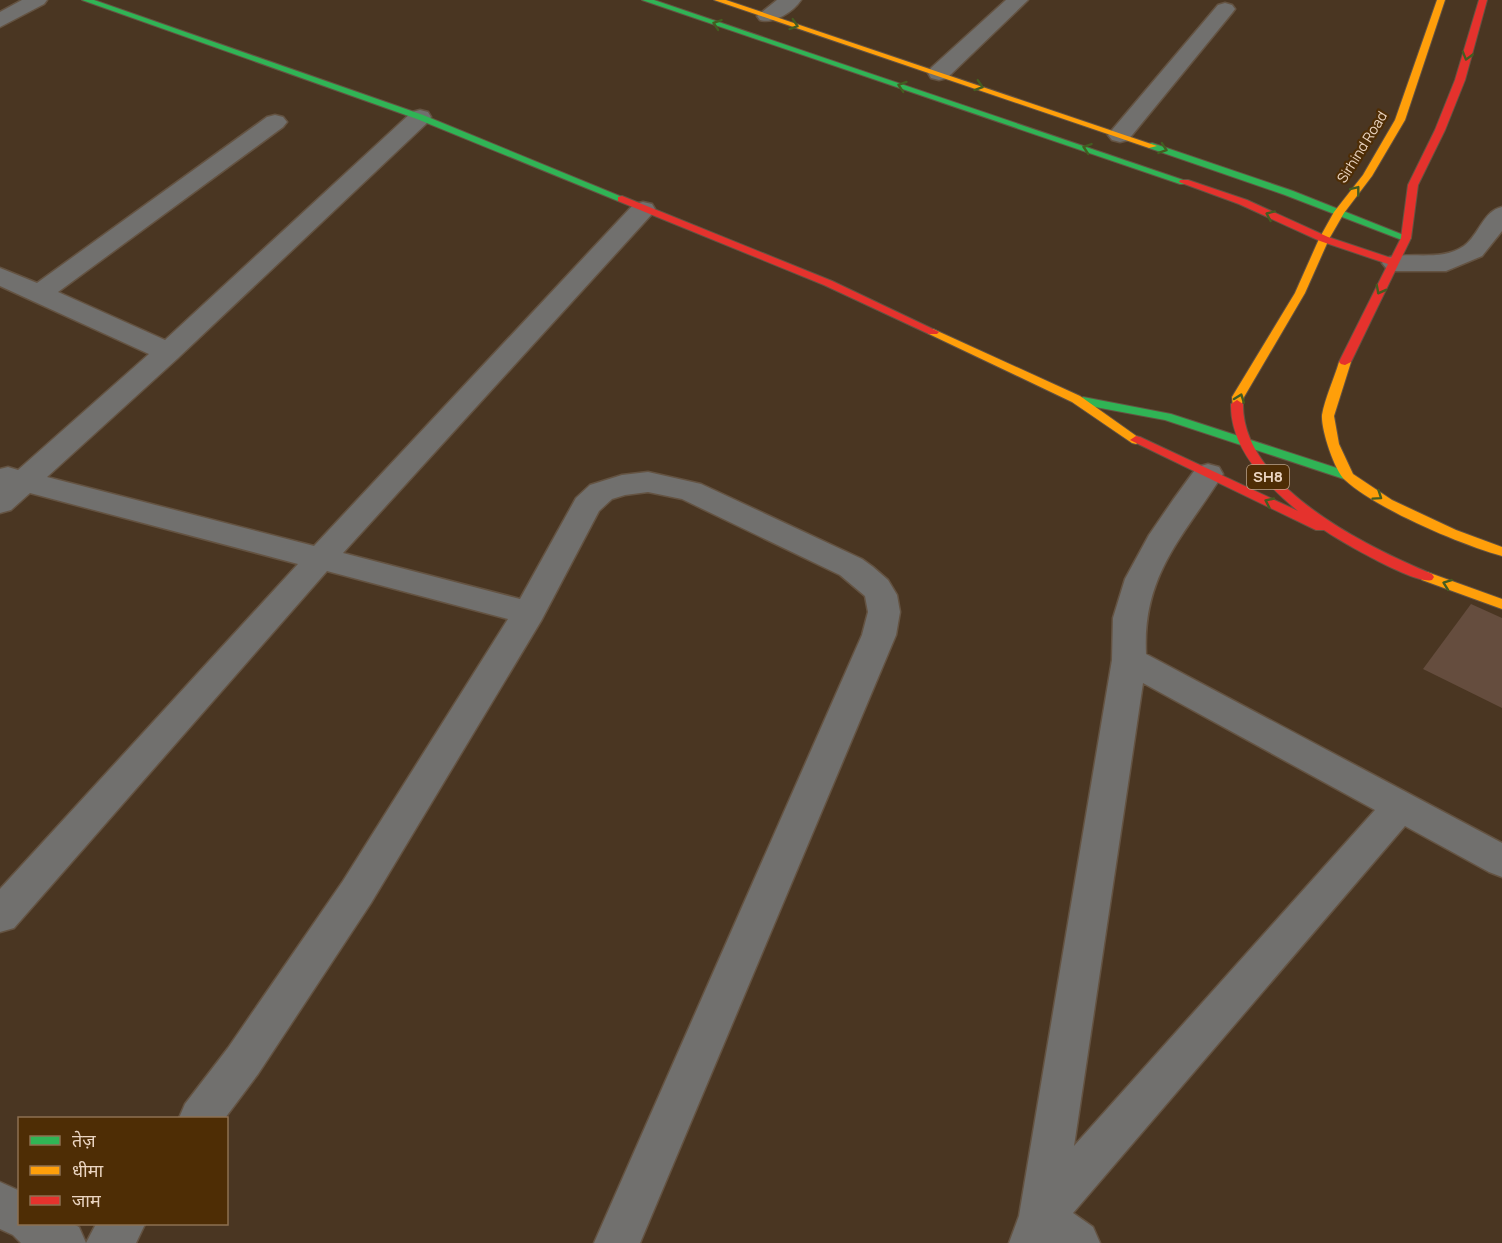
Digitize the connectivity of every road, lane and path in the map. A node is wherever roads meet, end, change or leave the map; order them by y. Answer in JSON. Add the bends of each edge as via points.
{"nodes":[{"id":1,"x":37,"y":0,"type":"edge"},
{"id":2,"x":86,"y":0,"type":"edge"},
{"id":3,"x":646,"y":0,"type":"edge"},
{"id":4,"x":718,"y":0,"type":"edge"},
{"id":5,"x":791,"y":0,"type":"edge"},
{"id":6,"x":1018,"y":0,"type":"edge"},
{"id":7,"x":1441,"y":0,"type":"edge"},
{"id":8,"x":1483,"y":0,"type":"edge"},
{"id":9,"x":1225,"y":9,"type":"dead end"},
{"id":10,"x":767,"y":16,"type":"junction"},
{"id":11,"x":0,"y":21,"type":"edge"},
{"id":12,"x":939,"y":73,"type":"junction"},
{"id":13,"x":420,"y":117,"type":"junction"},
{"id":14,"x":275,"y":122,"type":"dead end"},
{"id":15,"x":1120,"y":135,"type":"junction"},
{"id":16,"x":643,"y":209,"type":"junction"},
{"id":17,"x":1339,"y":212,"type":"junction"},
{"id":18,"x":1502,"y":214,"type":"edge"},
{"id":19,"x":1406,"y":238,"type":"junction"},
{"id":20,"x":1324,"y":239,"type":"junction"},
{"id":21,"x":1446,"y":262,"type":"junction"},
{"id":22,"x":1395,"y":263,"type":"junction"},
{"id":23,"x":0,"y":276,"type":"edge"},
{"id":24,"x":39,"y":294,"type":"junction"},
{"id":25,"x":168,"y":352,"type":"junction"},
{"id":26,"x":1076,"y":399,"type":"junction"},
{"id":27,"x":1244,"y":441,"type":"junction"},
{"id":28,"x":1208,"y":474,"type":"junction"},
{"id":29,"x":1348,"y":476,"type":"junction"},
{"id":30,"x":11,"y":478,"type":"edge"},
{"id":31,"x":0,"y":503,"type":"edge"},
{"id":32,"x":1322,"y":527,"type":"junction"},
{"id":33,"x":1502,"y":552,"type":"edge"},
{"id":34,"x":320,"y":559,"type":"junction"},
{"id":35,"x":1502,"y":604,"type":"edge"},
{"id":36,"x":529,"y":613,"type":"junction"},
{"id":37,"x":1129,"y":660,"type":"junction"},
{"id":38,"x":1401,"y":806,"type":"junction"},
{"id":39,"x":1502,"y":861,"type":"edge"},
{"id":40,"x":0,"y":916,"type":"edge"},
{"id":41,"x":201,"y":1117,"type":"edge"},
{"id":42,"x":0,"y":1204,"type":"edge"},
{"id":43,"x":18,"y":1215,"type":"edge"},
{"id":44,"x":33,"y":1225,"type":"edge"},
{"id":45,"x":122,"y":1225,"type":"edge"},
{"id":46,"x":1037,"y":1229,"type":"edge"},
{"id":47,"x":63,"y":1243,"type":"edge"},
{"id":48,"x":108,"y":1243,"type":"edge"},
{"id":49,"x":617,"y":1243,"type":"edge"},
{"id":50,"x":1077,"y":1243,"type":"edge"}],
"edges":[{"from":1,"to":11,"type":"street"},
{"from":2,"to":13,"type":"main road"},
{"from":20,"to":3,"type":"main road","one_way":true,"via":[[1243,202]]},
{"from":4,"to":10,"type":"main road"},
{"from":5,"to":10,"type":"street"},
{"from":6,"to":12,"type":"street"},
{"from":17,"to":7,"type":"main road","name":"Sirhind Road","number":"SH8","one_way":true,"via":[[1400,120]]},
{"from":8,"to":19,"type":"main road","one_way":true,"via":[[1460,80],[1413,185]]},
{"from":9,"to":15,"type":"street"},
{"from":10,"to":12,"type":"main road","one_way":true},
{"from":12,"to":15,"type":"main road","one_way":true},
{"from":13,"to":16,"type":"main road"},
{"from":13,"to":25,"type":"street"},
{"from":14,"to":24,"type":"street"},
{"from":15,"to":17,"type":"main road","one_way":true},
{"from":16,"to":26,"type":"main road","via":[[828,283]]},
{"from":16,"to":34,"type":"street"},
{"from":17,"to":19,"type":"main road"},
{"from":17,"to":20,"type":"main road","name":"Sirhind Road","number":"SH8"},
{"from":18,"to":21,"type":"street","via":[[1473,251]]},
{"from":19,"to":21,"type":"street"},
{"from":19,"to":22,"type":"main road"},
{"from":20,"to":22,"type":"main road"},
{"from":27,"to":20,"type":"main road","number":"SH8","one_way":true,"via":[[1235,416],[1238,397],[1300,293]]},
{"from":21,"to":22,"type":"street"},
{"from":22,"to":29,"type":"main road","one_way":true,"via":[[1348,353],[1328,416],[1333,444]]},
{"from":23,"to":24,"type":"street"},
{"from":24,"to":25,"type":"street"},
{"from":25,"to":30,"type":"street"},
{"from":26,"to":27,"type":"main road","via":[[1167,417]]},
{"from":26,"to":28,"type":"main road","via":[[1129,437]]},
{"from":27,"to":29,"type":"main road"},
{"from":27,"to":32,"type":"main road","number":"SH8","via":[[1282,494]]},
{"from":32,"to":28,"type":"main road","one_way":true},
{"from":28,"to":37,"type":"street","via":[[1149,560],[1136,589],[1129,620]]},
{"from":29,"to":33,"type":"main road","one_way":true,"via":[[1388,503]]},
{"from":30,"to":31,"type":"street"},
{"from":30,"to":34,"type":"street"},
{"from":35,"to":32,"type":"main road","number":"SH8","one_way":true,"via":[[1418,574]]},
{"from":34,"to":36,"type":"street"},
{"from":34,"to":40,"type":"street"},
{"from":36,"to":41,"type":"street","via":[[357,892]]},
{"from":36,"to":49,"type":"street","via":[[587,505],[601,492],[648,482],[690,492],[851,567],[872,581],[884,596],[886,615],[879,635]]},
{"from":37,"to":38,"type":"street"},
{"from":37,"to":46,"type":"street"},
{"from":38,"to":39,"type":"street"},
{"from":38,"to":46,"type":"street"},
{"from":42,"to":43,"type":"street"},
{"from":44,"to":47,"type":"street"},
{"from":45,"to":48,"type":"street"},
{"from":46,"to":50,"type":"street"}]}
